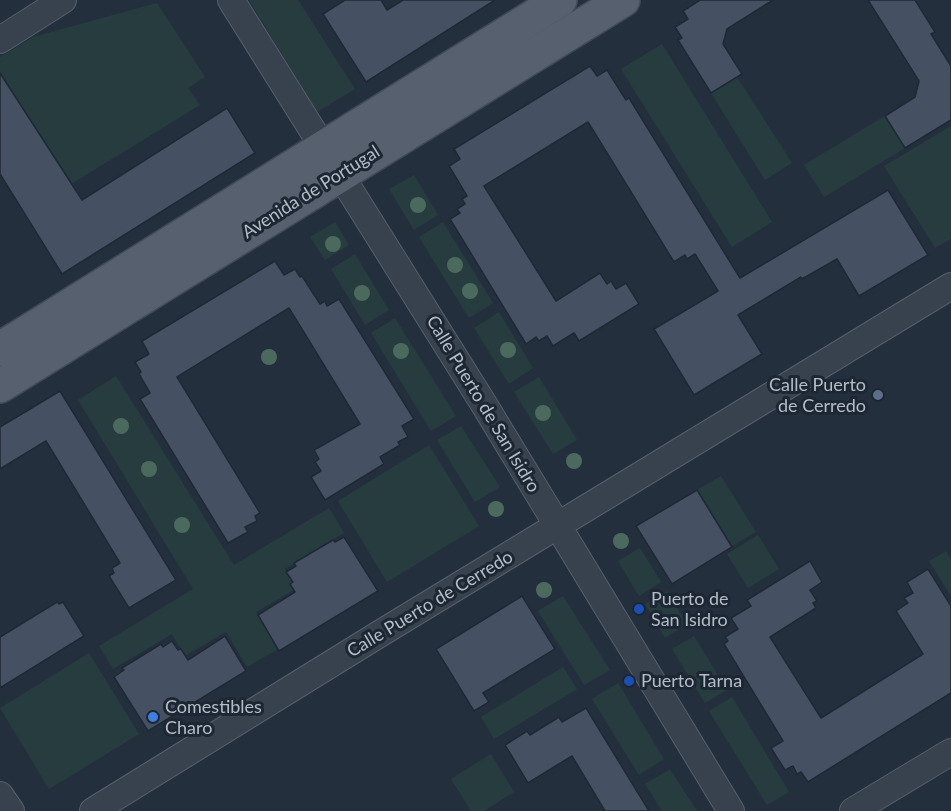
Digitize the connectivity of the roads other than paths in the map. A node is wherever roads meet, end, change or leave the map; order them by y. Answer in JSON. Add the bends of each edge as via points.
{"nodes":[{"id":1,"x":63,"y":0,"type":"edge"},
{"id":2,"x":231,"y":0,"type":"edge"},
{"id":3,"x":560,"y":0,"type":"edge"},
{"id":4,"x":623,"y":0,"type":"edge"},
{"id":5,"x":0,"y":40,"type":"edge"},
{"id":6,"x":332,"y":161,"type":"junction"},
{"id":7,"x":951,"y":286,"type":"edge"},
{"id":8,"x":0,"y":349,"type":"edge"},
{"id":9,"x":0,"y":386,"type":"edge"},
{"id":10,"x":558,"y":526,"type":"junction"},
{"id":11,"x":951,"y":752,"type":"edge"},
{"id":12,"x":0,"y":795,"type":"edge"},
{"id":13,"x":11,"y":811,"type":"edge"},
{"id":14,"x":93,"y":811,"type":"edge"},
{"id":15,"x":731,"y":811,"type":"edge"},
{"id":16,"x":853,"y":811,"type":"edge"}],
"edges":[{"from":1,"to":5,"type":"street"},
{"from":2,"to":6,"type":"street","name":"Calle Puerto de San Isidro"},
{"from":3,"to":6,"type":"main road","name":"Avenida de Portugal"},
{"from":4,"to":6,"type":"main road","name":"Avenida de Portugal"},
{"from":6,"to":8,"type":"main road","name":"Avenida de Portugal"},
{"from":6,"to":9,"type":"main road","name":"Avenida de Portugal"},
{"from":6,"to":10,"type":"street","name":"Calle Puerto de San Isidro"},
{"from":7,"to":10,"type":"street","name":"Calle Puerto de Cerredo"},
{"from":10,"to":14,"type":"street","name":"Calle Puerto de Cerredo"},
{"from":10,"to":15,"type":"street","name":"Calle Puerto de San Isidro"},
{"from":11,"to":16,"type":"street"},
{"from":12,"to":13,"type":"street"}]}
